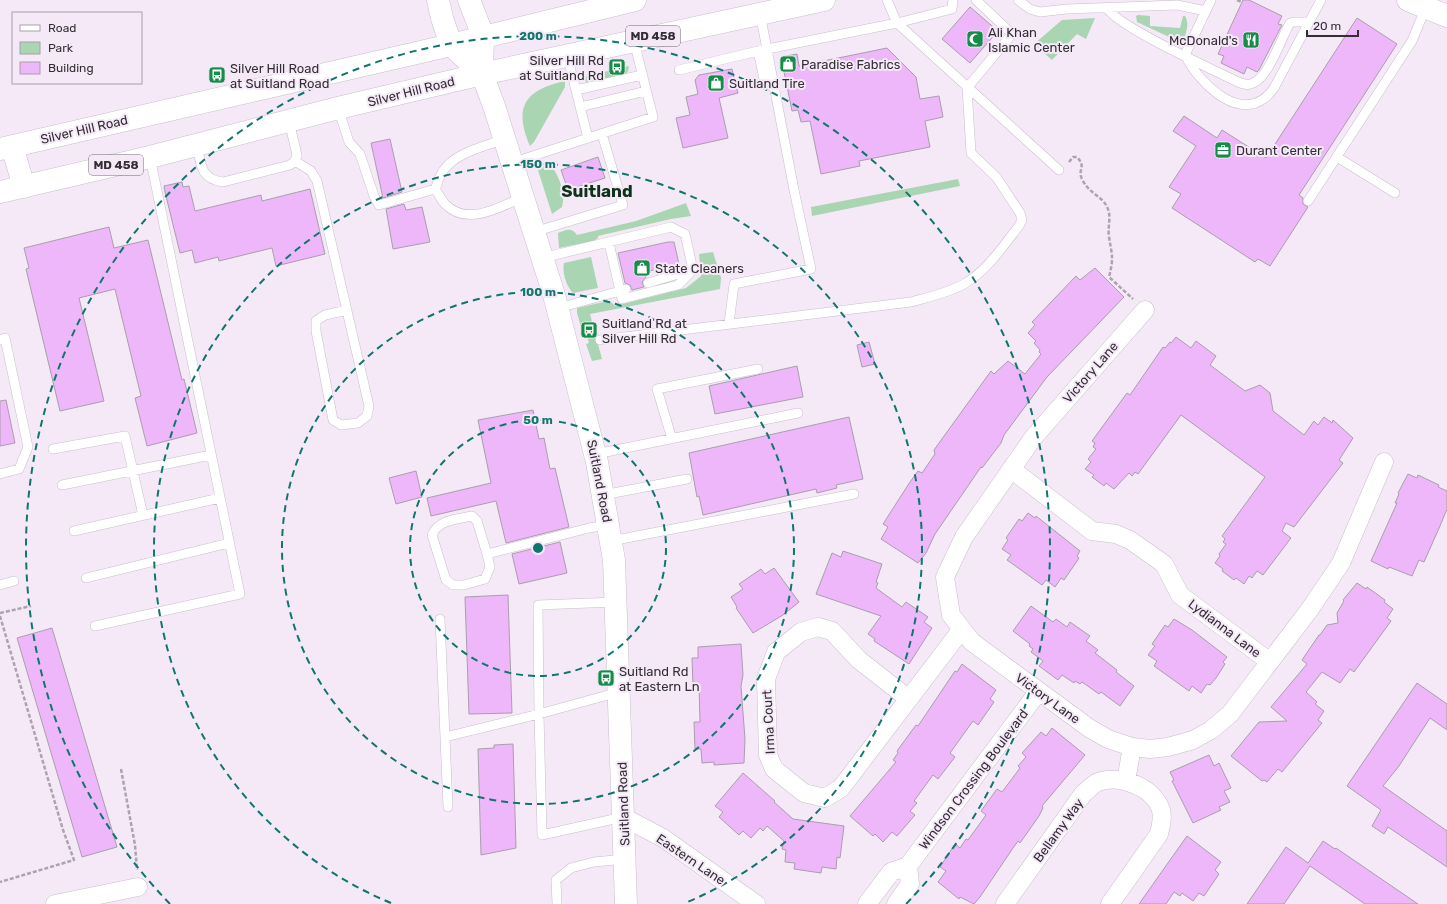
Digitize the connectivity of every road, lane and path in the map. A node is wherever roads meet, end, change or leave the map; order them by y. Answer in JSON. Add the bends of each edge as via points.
{"nodes":[{"id":1,"x":438,"y":0,"type":"edge"},
{"id":2,"x":469,"y":0,"type":"edge"},
{"id":3,"x":635,"y":0,"type":"edge"},
{"id":4,"x":824,"y":0,"type":"edge"},
{"id":5,"x":887,"y":0,"type":"edge"},
{"id":6,"x":953,"y":0,"type":"edge"},
{"id":7,"x":976,"y":0,"type":"edge"},
{"id":8,"x":1018,"y":0,"type":"edge"},
{"id":9,"x":1211,"y":0,"type":"edge"},
{"id":10,"x":1237,"y":0,"type":"edge"},
{"id":11,"x":1321,"y":0,"type":"edge"},
{"id":12,"x":1242,"y":2,"type":"dead end"},
{"id":13,"x":1417,"y":4,"type":"edge"},
{"id":14,"x":1107,"y":8,"type":"junction"},
{"id":15,"x":1206,"y":11,"type":"junction"},
{"id":16,"x":760,"y":13,"type":"junction"},
{"id":17,"x":1447,"y":16,"type":"edge"},
{"id":18,"x":1309,"y":22,"type":"junction"},
{"id":19,"x":897,"y":23,"type":"junction"},
{"id":20,"x":483,"y":36,"type":"junction"},
{"id":21,"x":634,"y":40,"type":"junction"},
{"id":22,"x":451,"y":45,"type":"junction"},
{"id":23,"x":767,"y":49,"type":"junction"},
{"id":24,"x":758,"y":51,"type":"junction"},
{"id":25,"x":567,"y":55,"type":"junction"},
{"id":26,"x":1185,"y":55,"type":"junction"},
{"id":27,"x":679,"y":70,"type":"dead end"},
{"id":28,"x":482,"y":74,"type":"junction"},
{"id":29,"x":642,"y":75,"type":"junction"},
{"id":30,"x":967,"y":88,"type":"junction"},
{"id":31,"x":576,"y":90,"type":"junction"},
{"id":32,"x":775,"y":90,"type":"junction"},
{"id":33,"x":646,"y":91,"type":"junction"},
{"id":34,"x":580,"y":107,"type":"junction"},
{"id":35,"x":338,"y":108,"type":"junction"},
{"id":36,"x":289,"y":121,"type":"junction"},
{"id":37,"x":602,"y":134,"type":"junction"},
{"id":38,"x":588,"y":138,"type":"junction"},
{"id":39,"x":504,"y":140,"type":"junction"},
{"id":40,"x":198,"y":145,"type":"junction"},
{"id":41,"x":6,"y":147,"type":"edge"},
{"id":42,"x":150,"y":157,"type":"junction"},
{"id":43,"x":1337,"y":157,"type":"junction"},
{"id":44,"x":296,"y":161,"type":"junction"},
{"id":45,"x":511,"y":163,"type":"junction"},
{"id":46,"x":1059,"y":170,"type":"joint"},
{"id":47,"x":24,"y":187,"type":"junction"},
{"id":48,"x":436,"y":189,"type":"junction"},
{"id":49,"x":0,"y":192,"type":"edge"},
{"id":50,"x":1395,"y":193,"type":"dead end"},
{"id":51,"x":523,"y":197,"type":"junction"},
{"id":52,"x":1308,"y":201,"type":"dead end"},
{"id":53,"x":534,"y":232,"type":"junction"},
{"id":54,"x":609,"y":243,"type":"junction"},
{"id":55,"x":542,"y":258,"type":"junction"},
{"id":56,"x":693,"y":270,"type":"junction"},
{"id":57,"x":648,"y":283,"type":"dead end"},
{"id":58,"x":623,"y":290,"type":"junction"},
{"id":59,"x":558,"y":308,"type":"junction"},
{"id":60,"x":347,"y":310,"type":"junction"},
{"id":61,"x":1145,"y":310,"type":"joint"},
{"id":62,"x":729,"y":324,"type":"junction"},
{"id":63,"x":0,"y":340,"type":"edge"},
{"id":64,"x":600,"y":340,"type":"dead end"},
{"id":65,"x":758,"y":369,"type":"dead end"},
{"id":66,"x":798,"y":413,"type":"dead end"},
{"id":67,"x":672,"y":439,"type":"junction"},
{"id":68,"x":53,"y":449,"type":"dead end"},
{"id":69,"x":596,"y":454,"type":"junction"},
{"id":70,"x":212,"y":455,"type":"junction"},
{"id":71,"x":1384,"y":462,"type":"dead end"},
{"id":72,"x":1011,"y":469,"type":"junction"},
{"id":73,"x":133,"y":471,"type":"junction"},
{"id":74,"x":0,"y":474,"type":"edge"},
{"id":75,"x":687,"y":479,"type":"dead end"},
{"id":76,"x":62,"y":485,"type":"dead end"},
{"id":77,"x":603,"y":494,"type":"junction"},
{"id":78,"x":854,"y":494,"type":"dead end"},
{"id":79,"x":220,"y":498,"type":"junction"},
{"id":80,"x":143,"y":515,"type":"junction"},
{"id":81,"x":74,"y":531,"type":"dead end"},
{"id":82,"x":610,"y":533,"type":"junction"},
{"id":83,"x":229,"y":543,"type":"junction"},
{"id":84,"x":487,"y":554,"type":"junction"},
{"id":85,"x":86,"y":578,"type":"dead end"},
{"id":86,"x":14,"y":581,"type":"dead end"},
{"id":87,"x":0,"y":584,"type":"edge"},
{"id":88,"x":616,"y":602,"type":"junction"},
{"id":89,"x":31,"y":606,"type":"dead end"},
{"id":90,"x":0,"y":613,"type":"edge"},
{"id":91,"x":0,"y":616,"type":"edge"},
{"id":92,"x":440,"y":619,"type":"dead end"},
{"id":93,"x":95,"y":626,"type":"dead end"},
{"id":94,"x":962,"y":629,"type":"junction"},
{"id":95,"x":1270,"y":662,"type":"junction"},
{"id":96,"x":619,"y":692,"type":"junction"},
{"id":97,"x":1038,"y":692,"type":"junction"},
{"id":98,"x":909,"y":699,"type":"junction"},
{"id":99,"x":539,"y":714,"type":"junction"},
{"id":100,"x":445,"y":737,"type":"junction"},
{"id":101,"x":1132,"y":747,"type":"junction"},
{"id":102,"x":121,"y":768,"type":"dead end"},
{"id":103,"x":1126,"y":781,"type":"junction"},
{"id":104,"x":448,"y":807,"type":"dead end"},
{"id":105,"x":623,"y":817,"type":"junction"},
{"id":106,"x":625,"y":859,"type":"junction"},
{"id":107,"x":908,"y":866,"type":"junction"},
{"id":108,"x":0,"y":882,"type":"edge"},
{"id":109,"x":138,"y":887,"type":"joint"},
{"id":110,"x":747,"y":901,"type":"edge"},
{"id":111,"x":55,"y":904,"type":"edge"},
{"id":112,"x":557,"y":904,"type":"edge"},
{"id":113,"x":626,"y":904,"type":"edge"},
{"id":114,"x":867,"y":904,"type":"edge"},
{"id":115,"x":896,"y":904,"type":"edge"},
{"id":116,"x":1005,"y":904,"type":"edge"},
{"id":117,"x":1110,"y":904,"type":"edge"}],
"edges":[{"from":1,"to":22,"type":"main road","name":"Suitland Road"},
{"from":2,"to":20,"type":"main road","name":"Suitland Road"},
{"from":3,"to":20,"type":"main road","name":"Silver Hill Road"},
{"from":4,"to":16,"type":"main road","name":"Silver Hill Road","number":"MD 458"},
{"from":5,"to":19,"type":"lane"},
{"from":6,"to":19,"type":"lane","via":[[952,9]]},
{"from":7,"to":30,"type":"lane","via":[[1012,34]]},
{"from":8,"to":14,"type":"lane","via":[[1030,9],[1040,12]]},
{"from":9,"to":15,"type":"lane"},
{"from":10,"to":12,"type":"path"},
{"from":11,"to":18,"type":"lane"},
{"from":13,"to":17,"type":"main road"},
{"from":13,"to":43,"type":"lane","via":[[1412,41]]},
{"from":14,"to":15,"type":"lane","via":[[1177,5]]},
{"from":14,"to":26,"type":"lane","via":[[1123,23]]},
{"from":15,"to":26,"type":"lane"},
{"from":16,"to":21,"type":"main road","name":"Silver Hill Road","number":"MD 458"},
{"from":16,"to":23,"type":"lane"},
{"from":18,"to":26,"type":"lane","via":[[1290,23],[1264,75],[1253,84],[1238,82]]},
{"from":18,"to":26,"type":"lane","via":[[1274,88],[1255,103],[1242,104],[1220,95],[1202,81]]},
{"from":19,"to":23,"type":"lane"},
{"from":19,"to":30,"type":"lane"},
{"from":20,"to":22,"type":"main road","name":"Silver Hill Road"},
{"from":20,"to":28,"type":"main road","name":"Suitland Road"},
{"from":21,"to":25,"type":"main road","name":"Silver Hill Road","number":"MD 458"},
{"from":21,"to":29,"type":"lane"},
{"from":22,"to":28,"type":"main road","name":"Suitland Road"},
{"from":22,"to":41,"type":"main road","name":"Silver Hill Road"},
{"from":23,"to":24,"type":"lane"},
{"from":23,"to":32,"type":"lane"},
{"from":24,"to":27,"type":"lane"},
{"from":24,"to":32,"type":"lane","via":[[764,79]]},
{"from":25,"to":28,"type":"main road","name":"Silver Hill Road","number":"MD 458"},
{"from":25,"to":31,"type":"lane"},
{"from":28,"to":35,"type":"main road","name":"Silver Hill Road","number":"MD 458"},
{"from":28,"to":39,"type":"main road","name":"Suitland Road"},
{"from":29,"to":31,"type":"lane"},
{"from":29,"to":33,"type":"lane"},
{"from":30,"to":46,"type":"lane"},
{"from":30,"to":62,"type":"lane","via":[[971,153],[997,178],[1022,220],[984,269],[965,284],[952,290],[911,302]]},
{"from":31,"to":34,"type":"lane"},
{"from":32,"to":62,"type":"lane","via":[[811,269],[734,284]]},
{"from":33,"to":34,"type":"lane"},
{"from":33,"to":37,"type":"lane","via":[[653,117]]},
{"from":34,"to":38,"type":"lane"},
{"from":35,"to":36,"type":"main road","name":"Silver Hill Road","number":"MD 458"},
{"from":35,"to":48,"type":"lane","via":[[349,142],[360,154],[379,205]]},
{"from":36,"to":40,"type":"main road","name":"Silver Hill Road","number":"MD 458"},
{"from":36,"to":44,"type":"lane","via":[[297,155]]},
{"from":37,"to":38,"type":"lane"},
{"from":37,"to":53,"type":"lane","via":[[623,205]]},
{"from":38,"to":45,"type":"lane"},
{"from":39,"to":45,"type":"main road","name":"Suitland Road"},
{"from":39,"to":48,"type":"lane","via":[[461,155],[442,172]]},
{"from":40,"to":42,"type":"main road","name":"Silver Hill Road","number":"MD 458"},
{"from":40,"to":44,"type":"lane","via":[[201,167],[205,174],[213,180],[223,182],[290,165]]},
{"from":41,"to":47,"type":"main road"},
{"from":42,"to":47,"type":"main road","name":"Silver Hill Road","number":"MD 458"},
{"from":42,"to":70,"type":"lane"},
{"from":43,"to":50,"type":"lane"},
{"from":43,"to":52,"type":"lane"},
{"from":44,"to":60,"type":"lane","via":[[311,171],[317,181]]},
{"from":45,"to":51,"type":"main road","name":"Suitland Road"},
{"from":46,"to":61,"type":"path","via":[[1073,157],[1082,162],[1081,178],[1087,189],[1103,201],[1110,214],[1109,236],[1113,255],[1109,277]]},
{"from":47,"to":49,"type":"main road","name":"Silver Hill Road","number":"MD 458"},
{"from":48,"to":51,"type":"lane","via":[[446,204],[456,212],[470,216],[490,212]]},
{"from":51,"to":53,"type":"main road","name":"Suitland Road"},
{"from":53,"to":55,"type":"main road","name":"Suitland Road"},
{"from":54,"to":55,"type":"lane"},
{"from":54,"to":56,"type":"lane","via":[[672,227],[685,234]]},
{"from":54,"to":58,"type":"lane"},
{"from":55,"to":59,"type":"main road","name":"Suitland Road"},
{"from":56,"to":57,"type":"lane"},
{"from":56,"to":58,"type":"lane","via":[[678,285],[622,299]]},
{"from":58,"to":59,"type":"lane"},
{"from":59,"to":69,"type":"main road","name":"Suitland Road"},
{"from":60,"to":60,"type":"lane","via":[[369,406],[367,416],[358,423],[341,425],[333,420],[316,321],[325,315]]},
{"from":61,"to":72,"type":"street","name":"Victory Lane","via":[[1033,438]]},
{"from":62,"to":64,"type":"lane"},
{"from":63,"to":74,"type":"lane","via":[[5,338],[28,447],[18,469]]},
{"from":65,"to":67,"type":"lane","via":[[656,389]]},
{"from":66,"to":67,"type":"lane"},
{"from":67,"to":69,"type":"lane"},
{"from":68,"to":73,"type":"lane","via":[[125,436]]},
{"from":69,"to":77,"type":"main road","name":"Suitland Road"},
{"from":70,"to":73,"type":"lane"},
{"from":70,"to":79,"type":"lane"},
{"from":71,"to":95,"type":"street","name":"Victory Lane","via":[[1341,563]]},
{"from":72,"to":94,"type":"street","name":"Victory Lane","via":[[964,537],[945,577],[951,615]]},
{"from":72,"to":95,"type":"street","name":"Lydianna Lane","via":[[1092,531],[1116,534],[1130,540],[1164,564],[1180,595]]},
{"from":73,"to":76,"type":"lane"},
{"from":73,"to":80,"type":"lane"},
{"from":75,"to":77,"type":"lane"},
{"from":77,"to":82,"type":"main road","name":"Suitland Road"},
{"from":78,"to":82,"type":"lane"},
{"from":79,"to":80,"type":"lane"},
{"from":79,"to":83,"type":"lane"},
{"from":80,"to":81,"type":"lane"},
{"from":82,"to":84,"type":"lane"},
{"from":82,"to":88,"type":"main road","name":"Suitland Road"},
{"from":83,"to":85,"type":"lane"},
{"from":83,"to":93,"type":"lane","via":[[240,594]]},
{"from":84,"to":84,"type":"lane","via":[[490,567],[485,579],[464,585],[453,585],[446,580],[432,535],[434,528],[440,523],[472,516],[477,521]]},
{"from":86,"to":87,"type":"lane"},
{"from":88,"to":96,"type":"main road","name":"Suitland Road"},
{"from":88,"to":99,"type":"lane","via":[[538,604]]},
{"from":89,"to":90,"type":"path"},
{"from":91,"to":108,"type":"path","via":[[74,860]]},
{"from":92,"to":100,"type":"lane"},
{"from":94,"to":97,"type":"street","name":"Victory Lane","via":[[972,642]]},
{"from":94,"to":98,"type":"street","name":"Irma Court"},
{"from":95,"to":101,"type":"street","name":"Victory Lane","via":[[1230,714],[1211,730],[1193,740],[1168,747]]},
{"from":96,"to":99,"type":"lane"},
{"from":96,"to":105,"type":"main road","name":"Suitland Road"},
{"from":97,"to":101,"type":"street","name":"Victory Lane","via":[[1089,728],[1108,739]]},
{"from":97,"to":107,"type":"street","name":"Windson Crossing Boulevard"},
{"from":98,"to":98,"type":"street","name":"Irma Court","via":[[841,788],[825,798],[804,793],[774,769],[768,755],[766,679],[776,652],[801,632],[818,627],[832,631],[859,660]]},
{"from":99,"to":100,"type":"lane"},
{"from":99,"to":105,"type":"lane","via":[[542,835]]},
{"from":100,"to":104,"type":"lane"},
{"from":101,"to":103,"type":"street"},
{"from":102,"to":109,"type":"path","via":[[135,845]]},
{"from":103,"to":116,"type":"street","name":"Bellamy Way","via":[[1108,780],[1097,783],[1083,794]]},
{"from":103,"to":117,"type":"street","name":"Bellamy Way","via":[[1142,788],[1151,796],[1161,809],[1162,822],[1159,834]]},
{"from":105,"to":106,"type":"main road","name":"Suitland Road"},
{"from":105,"to":110,"type":"street","name":"Eastern Lane","via":[[663,838]]},
{"from":106,"to":112,"type":"lane","via":[[594,862],[571,868],[556,880]]},
{"from":106,"to":113,"type":"main road","name":"Suitland Road"},
{"from":107,"to":114,"type":"street","via":[[891,872]]},
{"from":107,"to":115,"type":"street","via":[[910,884]]},
{"from":109,"to":111,"type":"street"}]}
